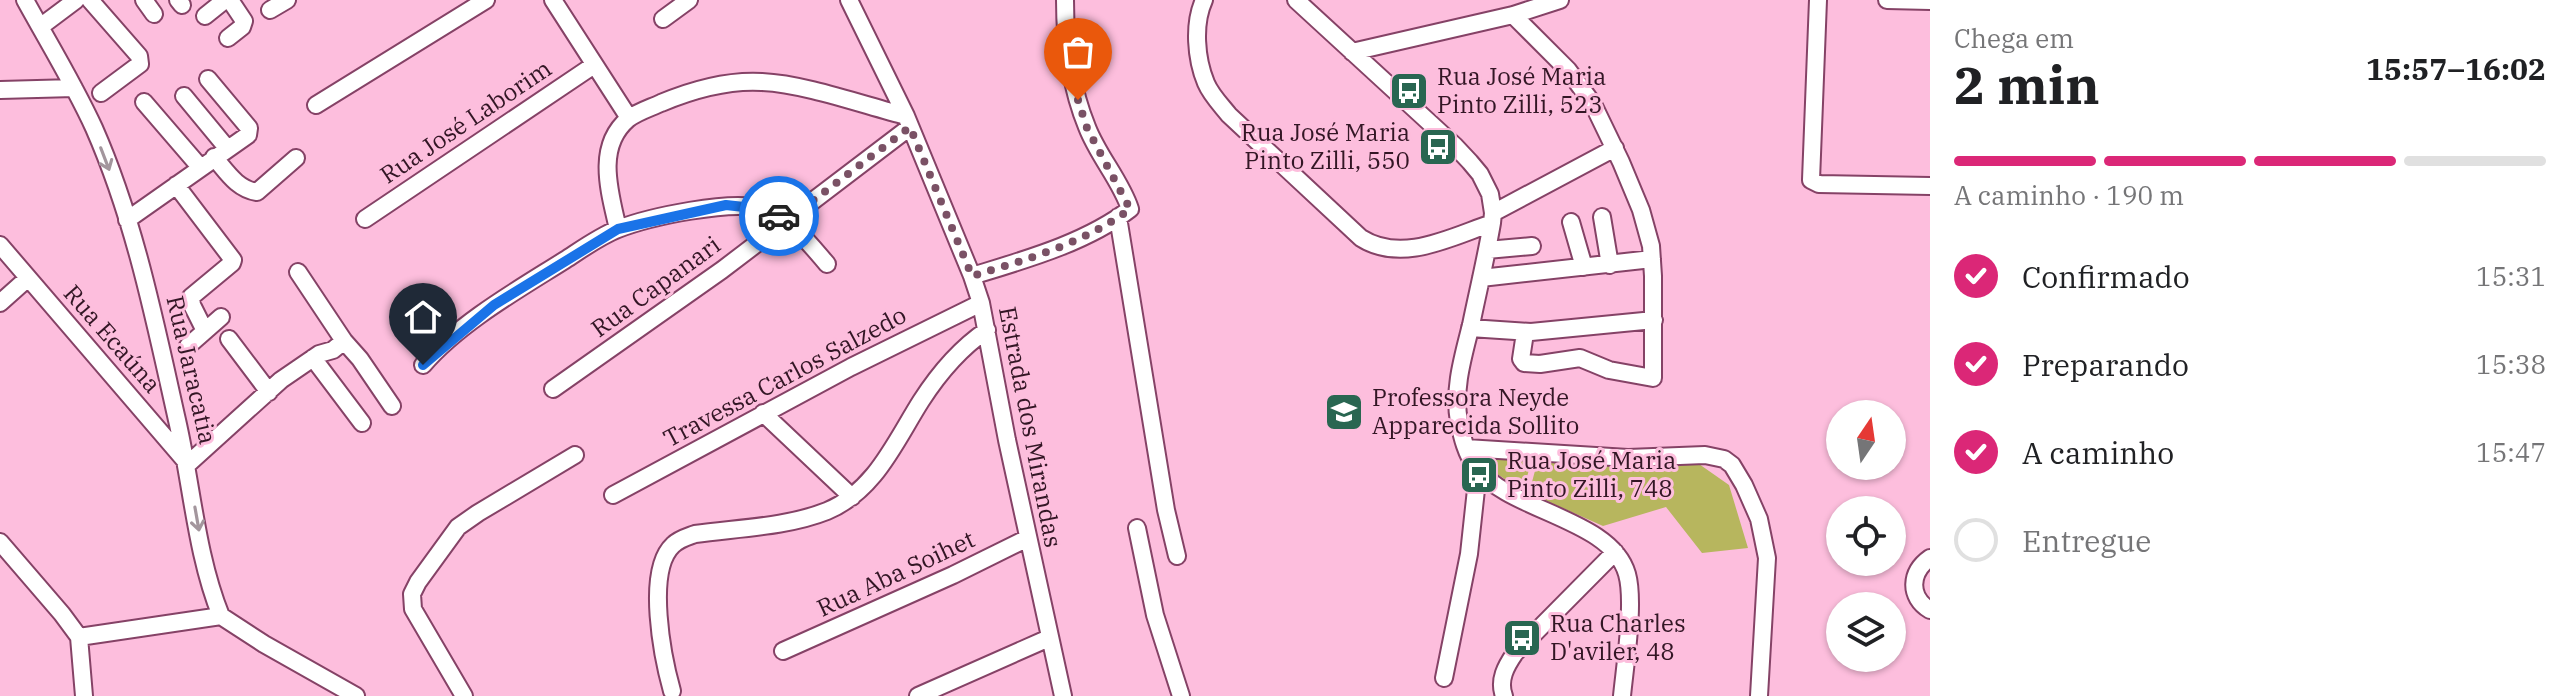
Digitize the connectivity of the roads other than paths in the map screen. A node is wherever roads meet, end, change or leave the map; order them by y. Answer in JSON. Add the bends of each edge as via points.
{"nodes":[{"id":1,"x":25,"y":0,"type":"edge"},
{"id":2,"x":76,"y":0,"type":"edge"},
{"id":3,"x":90,"y":0,"type":"edge"},
{"id":4,"x":227,"y":0,"type":"edge"},
{"id":5,"x":287,"y":0,"type":"edge"},
{"id":6,"x":486,"y":0,"type":"edge"},
{"id":7,"x":553,"y":0,"type":"edge"},
{"id":8,"x":689,"y":0,"type":"edge"},
{"id":9,"x":849,"y":0,"type":"edge"},
{"id":10,"x":1065,"y":0,"type":"edge"},
{"id":11,"x":1204,"y":0,"type":"edge"},
{"id":12,"x":1296,"y":0,"type":"edge"},
{"id":13,"x":1560,"y":0,"type":"edge"},
{"id":14,"x":1818,"y":0,"type":"edge"},
{"id":15,"x":1887,"y":0,"type":"edge"},
{"id":16,"x":1930,"y":1,"type":"edge"},
{"id":17,"x":270,"y":10,"type":"dead end"},
{"id":18,"x":1513,"y":15,"type":"junction"},
{"id":19,"x":205,"y":16,"type":"dead end"},
{"id":20,"x":663,"y":19,"type":"dead end"},
{"id":21,"x":40,"y":27,"type":"junction"},
{"id":22,"x":228,"y":38,"type":"dead end"},
{"id":23,"x":1352,"y":52,"type":"junction"},
{"id":24,"x":594,"y":65,"type":"junction"},
{"id":25,"x":208,"y":79,"type":"dead end"},
{"id":26,"x":74,"y":88,"type":"junction"},
{"id":27,"x":0,"y":90,"type":"edge"},
{"id":28,"x":101,"y":93,"type":"dead end"},
{"id":29,"x":184,"y":96,"type":"dead end"},
{"id":30,"x":144,"y":102,"type":"dead end"},
{"id":31,"x":316,"y":105,"type":"dead end"},
{"id":32,"x":629,"y":118,"type":"junction"},
{"id":33,"x":908,"y":122,"type":"junction"},
{"id":34,"x":1615,"y":148,"type":"junction"},
{"id":35,"x":221,"y":153,"type":"junction"},
{"id":36,"x":296,"y":158,"type":"dead end"},
{"id":37,"x":200,"y":167,"type":"junction"},
{"id":38,"x":176,"y":185,"type":"junction"},
{"id":39,"x":1930,"y":186,"type":"edge"},
{"id":40,"x":1118,"y":217,"type":"junction"},
{"id":41,"x":1602,"y":217,"type":"dead end"},
{"id":42,"x":1492,"y":218,"type":"junction"},
{"id":43,"x":365,"y":219,"type":"dead end"},
{"id":44,"x":127,"y":220,"type":"junction"},
{"id":45,"x":786,"y":221,"type":"junction"},
{"id":46,"x":1571,"y":222,"type":"dead end"},
{"id":47,"x":618,"y":229,"type":"junction"},
{"id":48,"x":0,"y":245,"type":"edge"},
{"id":49,"x":1532,"y":246,"type":"dead end"},
{"id":50,"x":1487,"y":250,"type":"junction"},
{"id":51,"x":1652,"y":259,"type":"junction"},
{"id":52,"x":827,"y":264,"type":"dead end"},
{"id":53,"x":1610,"y":265,"type":"junction"},
{"id":54,"x":1584,"y":267,"type":"junction"},
{"id":55,"x":298,"y":272,"type":"dead end"},
{"id":56,"x":972,"y":276,"type":"junction"},
{"id":57,"x":28,"y":278,"type":"junction"},
{"id":58,"x":1481,"y":278,"type":"junction"},
{"id":59,"x":0,"y":303,"type":"edge"},
{"id":60,"x":981,"y":303,"type":"junction"},
{"id":61,"x":221,"y":317,"type":"dead end"},
{"id":62,"x":1654,"y":320,"type":"junction"},
{"id":63,"x":1470,"y":328,"type":"junction"},
{"id":64,"x":987,"y":330,"type":"junction"},
{"id":65,"x":205,"y":331,"type":"junction"},
{"id":66,"x":1525,"y":333,"type":"junction"},
{"id":67,"x":229,"y":339,"type":"dead end"},
{"id":68,"x":344,"y":341,"type":"junction"},
{"id":69,"x":188,"y":346,"type":"dead end"},
{"id":70,"x":313,"y":358,"type":"junction"},
{"id":71,"x":423,"y":365,"type":"dead end"},
{"id":72,"x":553,"y":389,"type":"dead end"},
{"id":73,"x":269,"y":392,"type":"junction"},
{"id":74,"x":392,"y":406,"type":"dead end"},
{"id":75,"x":763,"y":413,"type":"junction"},
{"id":76,"x":362,"y":423,"type":"dead end"},
{"id":77,"x":1466,"y":448,"type":"junction"},
{"id":78,"x":575,"y":455,"type":"dead end"},
{"id":79,"x":188,"y":464,"type":"junction"},
{"id":80,"x":1478,"y":471,"type":"junction"},
{"id":81,"x":613,"y":495,"type":"dead end"},
{"id":82,"x":852,"y":497,"type":"junction"},
{"id":83,"x":1137,"y":528,"type":"dead end"},
{"id":84,"x":1028,"y":538,"type":"junction"},
{"id":85,"x":0,"y":542,"type":"edge"},
{"id":86,"x":1615,"y":552,"type":"junction"},
{"id":87,"x":1177,"y":556,"type":"dead end"},
{"id":88,"x":1930,"y":558,"type":"edge"},
{"id":89,"x":1930,"y":610,"type":"edge"},
{"id":90,"x":221,"y":616,"type":"junction"},
{"id":91,"x":79,"y":637,"type":"junction"},
{"id":92,"x":1049,"y":638,"type":"junction"},
{"id":93,"x":783,"y":651,"type":"dead end"},
{"id":94,"x":1444,"y":678,"type":"dead end"},
{"id":95,"x":672,"y":691,"type":"dead end"},
{"id":96,"x":1500,"y":694,"type":"edge"},
{"id":97,"x":84,"y":696,"type":"edge"},
{"id":98,"x":356,"y":696,"type":"edge"},
{"id":99,"x":464,"y":696,"type":"edge"},
{"id":100,"x":918,"y":696,"type":"edge"},
{"id":101,"x":1063,"y":696,"type":"edge"},
{"id":102,"x":1181,"y":696,"type":"edge"},
{"id":103,"x":1622,"y":696,"type":"edge"},
{"id":104,"x":1759,"y":696,"type":"edge"}],
"edges":[{"from":1,"to":21,"type":"street","name":"Rua Jaracatia"},
{"from":2,"to":21,"type":"street"},
{"from":3,"to":28,"type":"street","via":[[139,56],[140,64]]},
{"from":4,"to":19,"type":"street"},
{"from":4,"to":22,"type":"street","via":[[244,21]]},
{"from":5,"to":17,"type":"street"},
{"from":6,"to":31,"type":"street"},
{"from":7,"to":24,"type":"street"},
{"from":8,"to":20,"type":"street"},
{"from":9,"to":33,"type":"street","name":"Estrada dos Mirandas"},
{"from":10,"to":40,"type":"street","via":[[1078,100],[1087,128],[1130,208]]},
{"from":11,"to":42,"type":"street","via":[[1200,61],[1213,94],[1361,238],[1383,249],[1420,247]]},
{"from":12,"to":23,"type":"street"},
{"from":13,"to":18,"type":"street"},
{"from":14,"to":39,"type":"street","via":[[1811,180]]},
{"from":15,"to":16,"type":"street"},
{"from":18,"to":23,"type":"street"},
{"from":18,"to":34,"type":"street","via":[[1579,84]]},
{"from":21,"to":26,"type":"street","name":"Rua Jaracatia"},
{"from":23,"to":42,"type":"street","via":[[1470,162],[1490,194]]},
{"from":24,"to":32,"type":"street"},
{"from":24,"to":43,"type":"street","name":"Rua José Laborim"},
{"from":25,"to":35,"type":"street","via":[[249,128],[248,135]]},
{"from":26,"to":27,"type":"street"},
{"from":26,"to":44,"type":"street","name":"Rua Jaracatia","one_way":true},
{"from":29,"to":35,"type":"street"},
{"from":30,"to":37,"type":"street"},
{"from":32,"to":33,"type":"street","via":[[700,89],[762,82]]},
{"from":32,"to":47,"type":"street","via":[[611,142],[608,156]]},
{"from":33,"to":45,"type":"street","name":"Rua Capanari"},
{"from":33,"to":56,"type":"street","name":"Estrada dos Mirandas"},
{"from":34,"to":42,"type":"street"},
{"from":34,"to":51,"type":"street","via":[[1647,228]]},
{"from":35,"to":36,"type":"street","via":[[239,185],[257,192]]},
{"from":35,"to":37,"type":"street"},
{"from":37,"to":38,"type":"street"},
{"from":38,"to":44,"type":"street"},
{"from":38,"to":65,"type":"street","via":[[233,260],[191,297]]},
{"from":40,"to":56,"type":"street","via":[[1046,252]]},
{"from":40,"to":87,"type":"street"},
{"from":41,"to":53,"type":"street"},
{"from":42,"to":50,"type":"street"},
{"from":44,"to":79,"type":"street","name":"Rua Jaracatia"},
{"from":45,"to":47,"type":"street","via":[[762,209],[726,205]]},
{"from":45,"to":52,"type":"street"},
{"from":45,"to":72,"type":"street","name":"Rua Capanari"},
{"from":46,"to":54,"type":"street"},
{"from":47,"to":71,"type":"street","via":[[494,305]]},
{"from":48,"to":57,"type":"street","name":"Rua Ecaúna"},
{"from":49,"to":50,"type":"street"},
{"from":50,"to":58,"type":"street"},
{"from":51,"to":53,"type":"street"},
{"from":51,"to":62,"type":"street"},
{"from":53,"to":54,"type":"street"},
{"from":54,"to":58,"type":"street"},
{"from":55,"to":68,"type":"street"},
{"from":56,"to":60,"type":"street","name":"Estrada dos Mirandas"},
{"from":57,"to":59,"type":"street"},
{"from":57,"to":79,"type":"street","name":"Rua Ecaúna"},
{"from":58,"to":63,"type":"street"},
{"from":60,"to":64,"type":"street","name":"Estrada dos Mirandas"},
{"from":60,"to":75,"type":"street","name":"Travessa Carlos Salzedo"},
{"from":61,"to":65,"type":"street"},
{"from":62,"to":66,"type":"street"},
{"from":62,"to":66,"type":"street","via":[[1652,378],[1580,358],[1524,363]]},
{"from":63,"to":66,"type":"street"},
{"from":63,"to":77,"type":"street","via":[[1458,386]]},
{"from":64,"to":82,"type":"street","via":[[953,358],[879,469]]},
{"from":64,"to":84,"type":"street","name":"Estrada dos Mirandas"},
{"from":65,"to":69,"type":"street"},
{"from":67,"to":73,"type":"street"},
{"from":68,"to":70,"type":"street"},
{"from":68,"to":74,"type":"street"},
{"from":70,"to":73,"type":"street"},
{"from":70,"to":76,"type":"street"},
{"from":73,"to":79,"type":"street"},
{"from":75,"to":81,"type":"street","name":"Travessa Carlos Salzedo"},
{"from":75,"to":82,"type":"street"},
{"from":77,"to":80,"type":"street"},
{"from":77,"to":104,"type":"street","via":[[1628,458],[1705,455],[1732,465],[1759,519],[1767,558]]},
{"from":78,"to":99,"type":"street","via":[[466,520],[412,594],[413,609]]},
{"from":79,"to":90,"type":"street","name":"Rua Jaracatia","one_way":true},
{"from":80,"to":86,"type":"street"},
{"from":80,"to":94,"type":"street","via":[[1469,554]]},
{"from":82,"to":95,"type":"street","via":[[815,515],[695,534],[671,546],[662,565],[659,603],[661,650]]},
{"from":83,"to":102,"type":"street","via":[[1155,615]]},
{"from":84,"to":92,"type":"street","name":"Estrada dos Mirandas"},
{"from":84,"to":93,"type":"street","name":"Rua Aba Soihet"},
{"from":85,"to":91,"type":"street"},
{"from":86,"to":96,"type":"street","via":[[1515,653]]},
{"from":86,"to":103,"type":"street","via":[[1624,565],[1630,597]]},
{"from":88,"to":89,"type":"street","via":[[1913,581],[1915,594]]},
{"from":90,"to":91,"type":"street"},
{"from":90,"to":98,"type":"street"},
{"from":91,"to":97,"type":"street"},
{"from":92,"to":100,"type":"street"},
{"from":92,"to":101,"type":"street","name":"Estrada dos Mirandas"}]}
